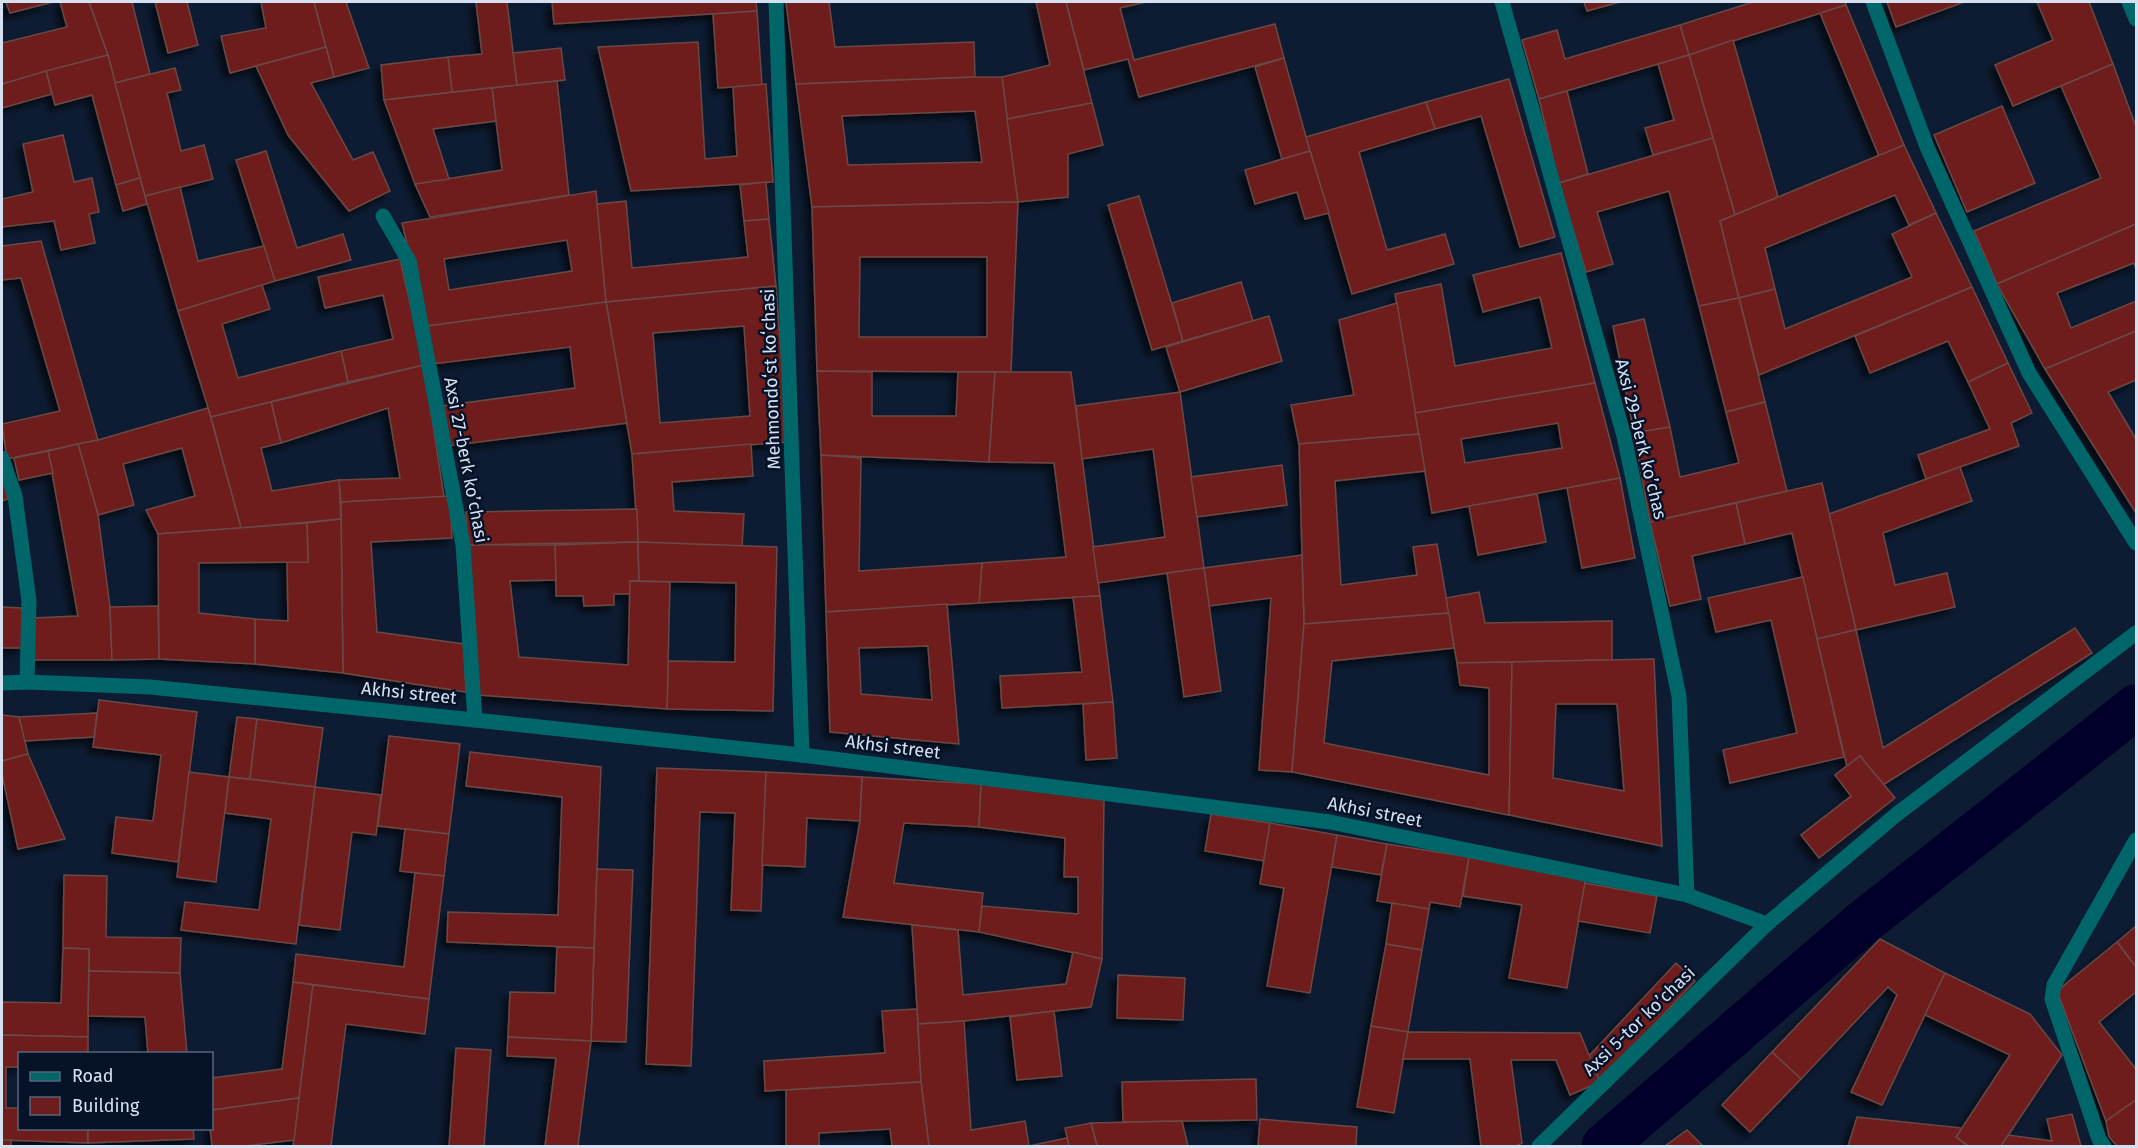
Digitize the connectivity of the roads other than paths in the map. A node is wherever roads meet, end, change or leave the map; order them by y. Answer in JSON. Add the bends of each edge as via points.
{"nodes":[{"id":1,"x":776,"y":2,"type":"edge"},
{"id":2,"x":1502,"y":2,"type":"edge"},
{"id":3,"x":1873,"y":2,"type":"edge"},
{"id":4,"x":2129,"y":2,"type":"edge"},
{"id":5,"x":2136,"y":19,"type":"edge"},
{"id":6,"x":383,"y":216,"type":"dead end"},
{"id":7,"x":2,"y":458,"type":"edge"},
{"id":8,"x":2136,"y":543,"type":"edge"},
{"id":9,"x":2136,"y":633,"type":"edge"},
{"id":10,"x":27,"y":682,"type":"junction"},
{"id":11,"x":2,"y":683,"type":"edge"},
{"id":12,"x":475,"y":720,"type":"junction"},
{"id":13,"x":802,"y":755,"type":"junction"},
{"id":14,"x":2136,"y":840,"type":"edge"},
{"id":15,"x":1687,"y":895,"type":"junction"},
{"id":16,"x":1767,"y":924,"type":"junction"},
{"id":17,"x":1539,"y":1146,"type":"edge"},
{"id":18,"x":2104,"y":1146,"type":"edge"}],
"edges":[{"from":1,"to":13,"type":"street","name":"Mehmondoʻst koʻchasi"},
{"from":2,"to":15,"type":"street","name":"Аxsi 29-berk koʼchas","via":[[1623,436],[1679,696]]},
{"from":3,"to":8,"type":"street","via":[[1927,147],[2029,373]]},
{"from":4,"to":5,"type":"street"},
{"from":6,"to":12,"type":"street","name":"Аxsi 27-berk koʼchasi","via":[[408,261],[463,545]]},
{"from":7,"to":10,"type":"street","via":[[15,496],[29,601]]},
{"from":9,"to":16,"type":"street","name":"Аxsi 5-tor koʼchasi","via":[[1897,814]]},
{"from":10,"to":11,"type":"street","name":"Akhsi street"},
{"from":10,"to":12,"type":"street","name":"Akhsi street","via":[[150,687]]},
{"from":12,"to":13,"type":"street","name":"Akhsi street"},
{"from":13,"to":15,"type":"street","name":"Akhsi street","via":[[1330,822]]},
{"from":14,"to":18,"type":"street","via":[[2054,985],[2052,999]]},
{"from":15,"to":16,"type":"street","name":"Akhsi street"},
{"from":16,"to":17,"type":"street","name":"Аxsi 5-tor koʼchasi"}]}
